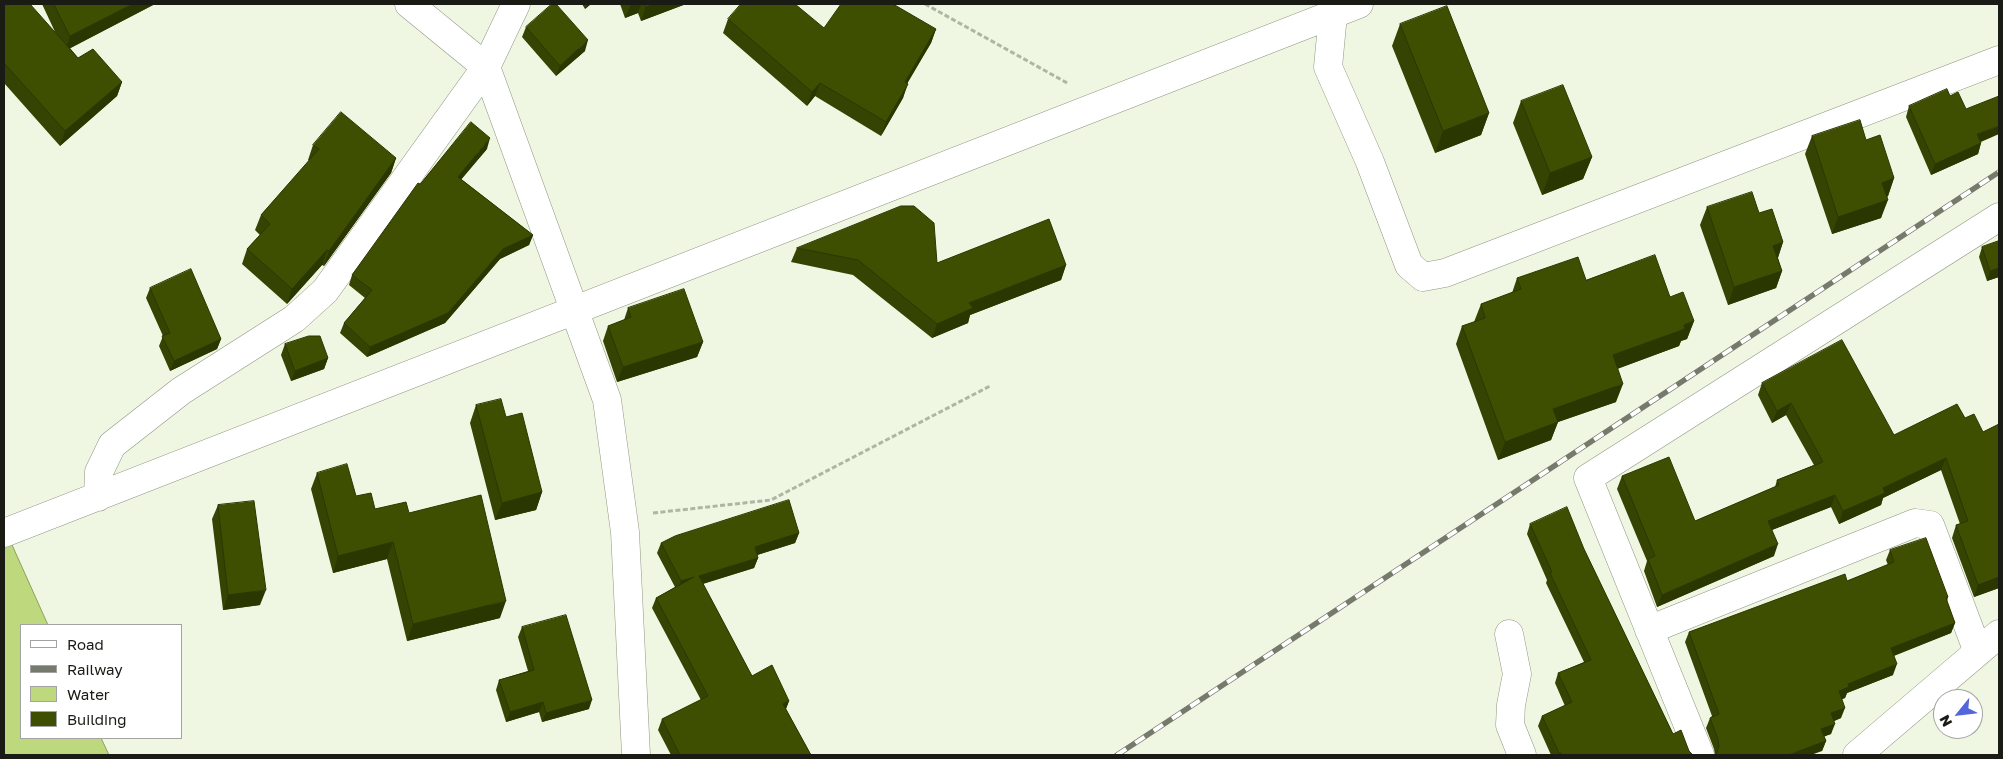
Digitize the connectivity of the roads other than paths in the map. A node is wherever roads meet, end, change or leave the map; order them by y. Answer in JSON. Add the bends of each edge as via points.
{"nodes":[{"id":1,"x":409,"y":4,"type":"edge"},
{"id":2,"x":516,"y":4,"type":"edge"},
{"id":3,"x":1359,"y":4,"type":"edge"},
{"id":4,"x":1333,"y":9,"type":"edge"},
{"id":5,"x":1999,"y":60,"type":"edge"},
{"id":6,"x":486,"y":67,"type":"junction"},
{"id":7,"x":1999,"y":217,"type":"edge"},
{"id":8,"x":576,"y":311,"type":"junction"},
{"id":9,"x":98,"y":498,"type":"junction"},
{"id":10,"x":4,"y":533,"type":"edge"},
{"id":11,"x":1649,"y":630,"type":"junction"},
{"id":12,"x":1509,"y":634,"type":"dead end"},
{"id":13,"x":1999,"y":634,"type":"edge"},
{"id":14,"x":1978,"y":652,"type":"junction"},
{"id":15,"x":636,"y":755,"type":"edge"},
{"id":16,"x":1522,"y":755,"type":"edge"},
{"id":17,"x":1700,"y":755,"type":"edge"},
{"id":18,"x":1857,"y":755,"type":"edge"}],
"edges":[{"from":1,"to":6,"type":"street"},
{"from":2,"to":6,"type":"street"},
{"from":3,"to":4,"type":"street"},
{"from":4,"to":5,"type":"street","via":[[1328,67],[1370,162],[1409,265],[1423,277],[1445,273],[1629,204]]},
{"from":4,"to":8,"type":"street"},
{"from":6,"to":8,"type":"street"},
{"from":6,"to":9,"type":"street","via":[[325,291],[294,319],[181,391],[112,445],[99,472]]},
{"from":7,"to":11,"type":"street","via":[[1588,478]]},
{"from":8,"to":9,"type":"street"},
{"from":8,"to":15,"type":"street","via":[[607,400],[622,516]]},
{"from":9,"to":10,"type":"street"},
{"from":11,"to":14,"type":"street","via":[[1915,523],[1930,525]]},
{"from":11,"to":17,"type":"street"},
{"from":12,"to":16,"type":"street","via":[[1517,674],[1510,725]]},
{"from":13,"to":14,"type":"street"},
{"from":14,"to":18,"type":"street"}]}
